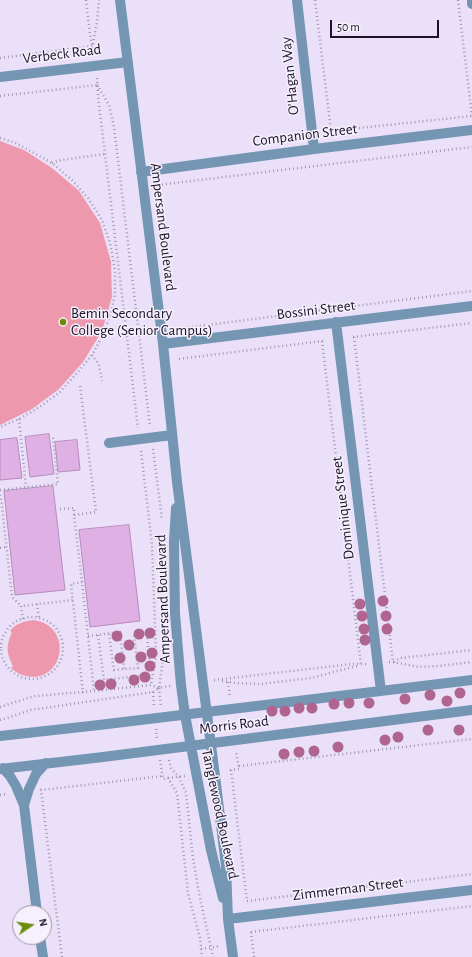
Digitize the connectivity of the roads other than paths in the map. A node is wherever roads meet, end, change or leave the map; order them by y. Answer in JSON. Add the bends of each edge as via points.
{"nodes":[{"id":1,"x":120,"y":0,"type":"edge"},
{"id":2,"x":297,"y":0,"type":"edge"},
{"id":3,"x":472,"y":0,"type":"edge"},
{"id":4,"x":472,"y":4,"type":"edge"},
{"id":5,"x":128,"y":62,"type":"junction"},
{"id":6,"x":0,"y":77,"type":"edge"},
{"id":7,"x":472,"y":130,"type":"edge"},
{"id":8,"x":314,"y":149,"type":"junction"},
{"id":9,"x":141,"y":172,"type":"junction"},
{"id":10,"x":472,"y":306,"type":"edge"},
{"id":11,"x":336,"y":322,"type":"junction"},
{"id":12,"x":163,"y":344,"type":"junction"},
{"id":13,"x":172,"y":435,"type":"junction"},
{"id":14,"x":109,"y":442,"type":"dead end"},
{"id":15,"x":177,"y":482,"type":"junction"},
{"id":16,"x":472,"y":680,"type":"edge"},
{"id":17,"x":381,"y":691,"type":"junction"},
{"id":18,"x":472,"y":710,"type":"edge"},
{"id":19,"x":207,"y":712,"type":"junction"},
{"id":20,"x":185,"y":715,"type":"junction"},
{"id":21,"x":0,"y":736,"type":"edge"},
{"id":22,"x":211,"y":743,"type":"junction"},
{"id":23,"x":191,"y":746,"type":"junction"},
{"id":24,"x":46,"y":763,"type":"junction"},
{"id":25,"x":2,"y":768,"type":"edge"},
{"id":26,"x":24,"y":805,"type":"junction"},
{"id":27,"x":472,"y":890,"type":"edge"},
{"id":28,"x":36,"y":905,"type":"edge"},
{"id":29,"x":228,"y":919,"type":"junction"},
{"id":30,"x":41,"y":945,"type":"edge"},
{"id":31,"x":43,"y":957,"type":"edge"},
{"id":32,"x":233,"y":957,"type":"edge"}],
"edges":[{"from":1,"to":5,"type":"street","name":"Ampersand Boulevard"},
{"from":2,"to":8,"type":"street","name":"O'Hagan Way"},
{"from":3,"to":4,"type":"street"},
{"from":5,"to":6,"type":"street","name":"Verbeck Road"},
{"from":5,"to":9,"type":"street","name":"Ampersand Boulevard"},
{"from":7,"to":8,"type":"street","name":"Companion Street"},
{"from":8,"to":9,"type":"street","name":"Companion Street"},
{"from":9,"to":12,"type":"street","name":"Ampersand Boulevard"},
{"from":10,"to":11,"type":"street","name":"Bossini Street"},
{"from":11,"to":12,"type":"street","name":"Bossini Street"},
{"from":11,"to":17,"type":"street","name":"Dominique Street"},
{"from":12,"to":13,"type":"street","name":"Ampersand Boulevard"},
{"from":13,"to":14,"type":"street"},
{"from":13,"to":15,"type":"street","name":"Ampersand Boulevard"},
{"from":15,"to":19,"type":"street","name":"Ampersand Boulevard"},
{"from":15,"to":20,"type":"street","name":"Ampersand Boulevard","via":[[174,542],[175,614]]},
{"from":16,"to":17,"type":"street","name":"Morris Road"},
{"from":17,"to":19,"type":"street","name":"Morris Road"},
{"from":18,"to":22,"type":"street","name":"Morris Road"},
{"from":19,"to":20,"type":"street","name":"Morris Road"},
{"from":19,"to":22,"type":"street","name":"Tanglewood Boulevard"},
{"from":20,"to":21,"type":"street","name":"Morris Road"},
{"from":20,"to":23,"type":"street","name":"Tanglewood Boulevard"},
{"from":22,"to":23,"type":"street","name":"Morris Road"},
{"from":22,"to":29,"type":"street","name":"Tanglewood Boulevard","via":[[226,866]]},
{"from":23,"to":24,"type":"street","name":"Morris Road"},
{"from":23,"to":29,"type":"street","name":"Tanglewood Boulevard","via":[[211,850]]},
{"from":24,"to":25,"type":"street","name":"Morris Road"},
{"from":24,"to":26,"type":"street","via":[[36,774]]},
{"from":25,"to":26,"type":"street","via":[[16,786]]},
{"from":26,"to":28,"type":"street"},
{"from":27,"to":29,"type":"street","name":"Zimmerman Street"},
{"from":29,"to":32,"type":"street","name":"Tanglewood Boulevard"},
{"from":30,"to":31,"type":"street"}]}
